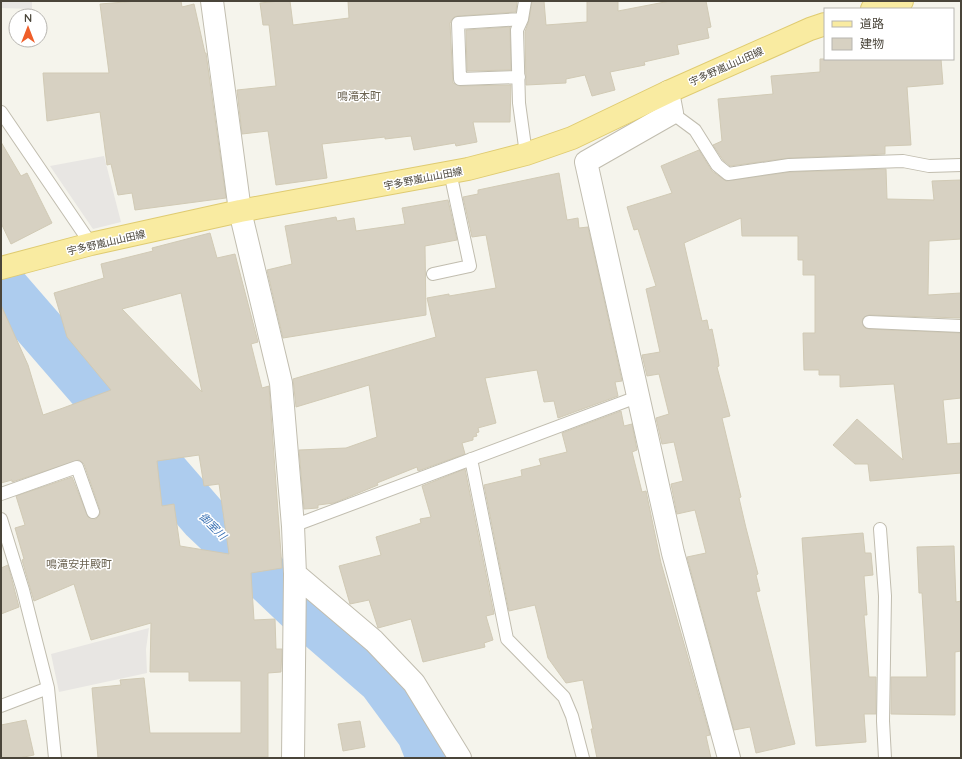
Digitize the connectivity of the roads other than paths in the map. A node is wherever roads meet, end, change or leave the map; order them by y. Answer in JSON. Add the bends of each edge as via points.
{"nodes":[{"id":1,"x":212,"y":1,"type":"edge"},
{"id":2,"x":525,"y":1,"type":"edge"},
{"id":3,"x":902,"y":1,"type":"edge"},
{"id":4,"x":876,"y":8,"type":"edge"},
{"id":5,"x":522,"y":18,"type":"junction"},
{"id":6,"x":824,"y":24,"type":"edge"},
{"id":7,"x":519,"y":77,"type":"junction"},
{"id":8,"x":670,"y":102,"type":"junction"},
{"id":9,"x":1,"y":112,"type":"edge"},
{"id":10,"x":526,"y":154,"type":"junction"},
{"id":11,"x":961,"y":164,"type":"edge"},
{"id":12,"x":450,"y":172,"type":"junction"},
{"id":13,"x":240,"y":211,"type":"junction"},
{"id":14,"x":91,"y":244,"type":"junction"},
{"id":15,"x":5,"y":267,"type":"edge"},
{"id":16,"x":433,"y":274,"type":"dead end"},
{"id":17,"x":869,"y":322,"type":"dead end"},
{"id":18,"x":961,"y":326,"type":"edge"},
{"id":19,"x":637,"y":397,"type":"junction"},
{"id":20,"x":470,"y":460,"type":"junction"},
{"id":21,"x":1,"y":494,"type":"edge"},
{"id":22,"x":93,"y":512,"type":"dead end"},
{"id":23,"x":1,"y":520,"type":"edge"},
{"id":24,"x":293,"y":526,"type":"junction"},
{"id":25,"x":880,"y":529,"type":"dead end"},
{"id":26,"x":295,"y":576,"type":"junction"},
{"id":27,"x":48,"y":688,"type":"junction"},
{"id":28,"x":1,"y":706,"type":"edge"},
{"id":29,"x":55,"y":758,"type":"edge"},
{"id":30,"x":293,"y":758,"type":"edge"},
{"id":31,"x":460,"y":758,"type":"edge"},
{"id":32,"x":583,"y":758,"type":"edge"},
{"id":33,"x":729,"y":758,"type":"edge"},
{"id":34,"x":885,"y":758,"type":"edge"}],
"edges":[{"from":1,"to":13,"type":"street"},
{"from":2,"to":5,"type":"lane"},
{"from":3,"to":4,"type":"main road"},
{"from":5,"to":7,"type":"lane","via":[[517,30]]},
{"from":5,"to":7,"type":"lane","via":[[458,23],[460,79]]},
{"from":6,"to":8,"type":"main road","name":"宇多野嵐山山田線","via":[[810,28]]},
{"from":7,"to":10,"type":"lane","via":[[519,103]]},
{"from":8,"to":10,"type":"main road","name":"宇多野嵐山山田線"},
{"from":8,"to":11,"type":"lane","via":[[695,130],[717,165],[728,174],[789,165],[903,160],[930,166]]},
{"from":8,"to":19,"type":"street","via":[[586,162]]},
{"from":9,"to":14,"type":"lane"},
{"from":10,"to":12,"type":"main road","name":"宇多野嵐山山田線"},
{"from":12,"to":13,"type":"main road","name":"宇多野嵐山山田線"},
{"from":12,"to":16,"type":"lane","via":[[470,266]]},
{"from":13,"to":14,"type":"main road","name":"宇多野嵐山山田線"},
{"from":13,"to":24,"type":"street","via":[[281,383]]},
{"from":14,"to":15,"type":"main road","name":"宇多野嵐山山田線"},
{"from":17,"to":18,"type":"lane"},
{"from":19,"to":20,"type":"lane"},
{"from":19,"to":33,"type":"street","via":[[673,553]]},
{"from":20,"to":24,"type":"lane"},
{"from":20,"to":32,"type":"lane","via":[[508,639],[564,697]]},
{"from":21,"to":22,"type":"lane","via":[[77,467]]},
{"from":23,"to":27,"type":"lane","via":[[23,590]]},
{"from":24,"to":26,"type":"street"},
{"from":25,"to":34,"type":"lane","via":[[885,596]]},
{"from":26,"to":30,"type":"street"},
{"from":26,"to":31,"type":"street","via":[[374,641],[414,683]]},
{"from":27,"to":28,"type":"lane"},
{"from":27,"to":29,"type":"lane"}]}
